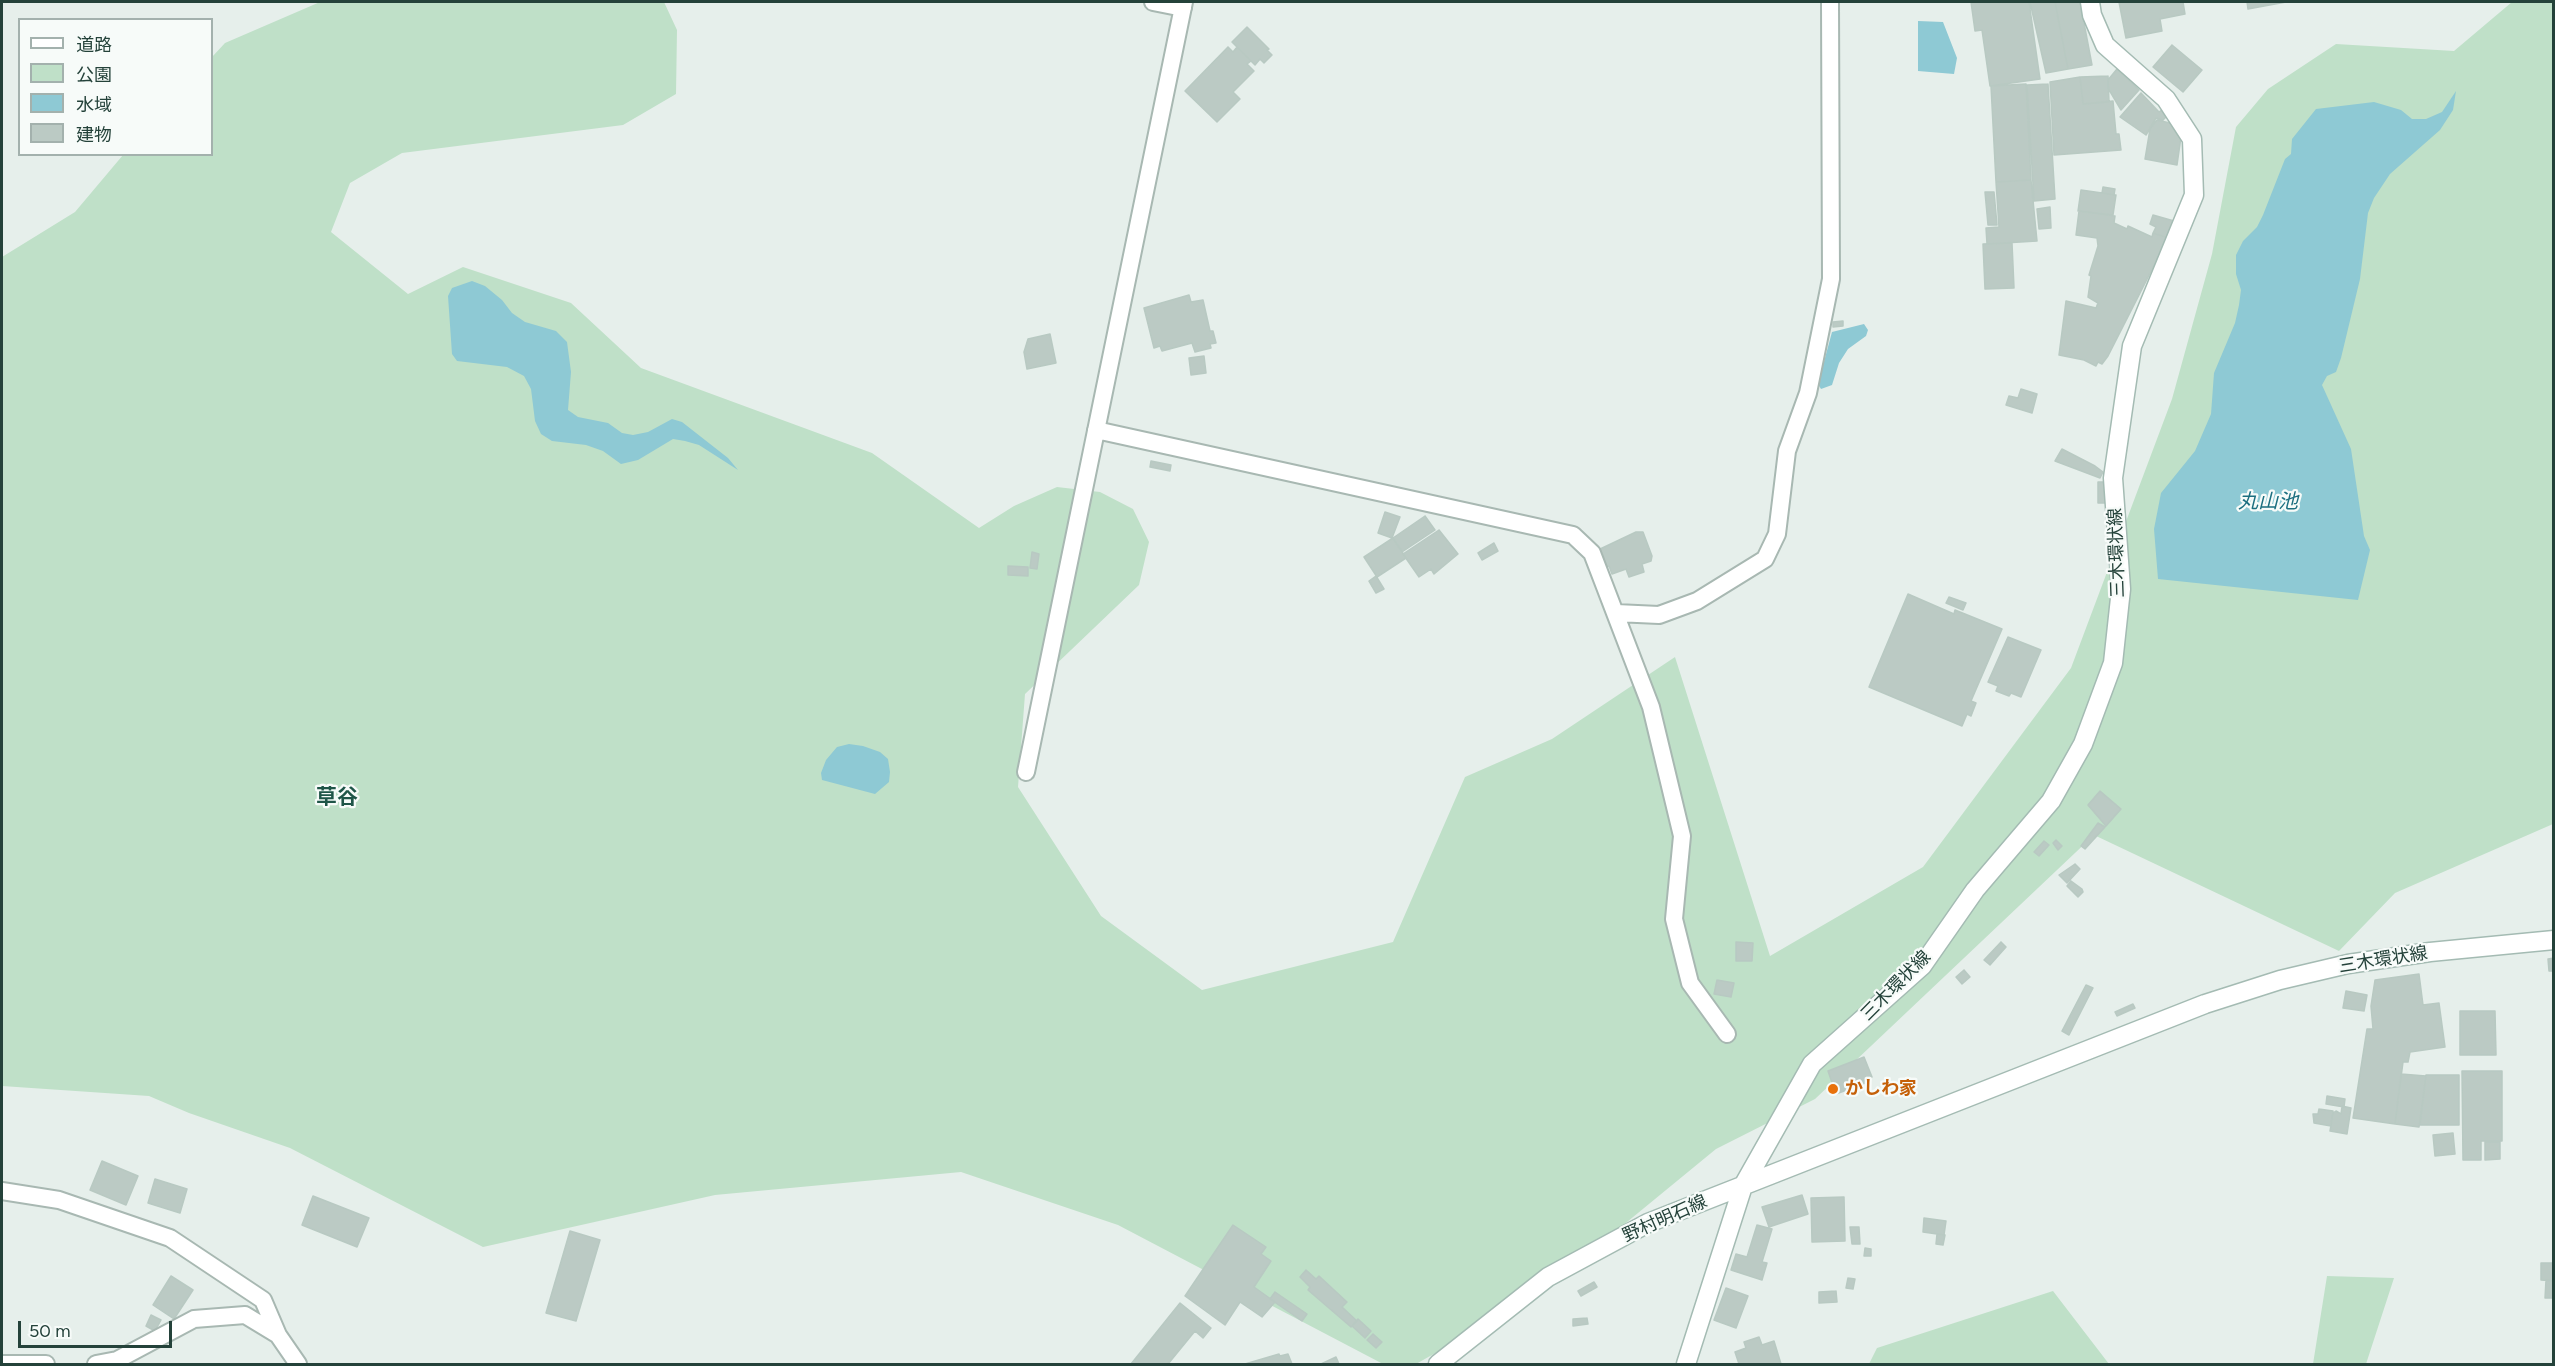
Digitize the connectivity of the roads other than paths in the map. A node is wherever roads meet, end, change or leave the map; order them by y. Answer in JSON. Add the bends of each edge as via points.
{"nodes":[{"id":1,"x":1153,"y":2,"type":"edge"},
{"id":2,"x":1828,"y":2,"type":"edge"},
{"id":3,"x":2090,"y":2,"type":"edge"},
{"id":4,"x":1183,"y":5,"type":"edge"},
{"id":5,"x":1096,"y":430,"type":"junction"},
{"id":6,"x":1616,"y":614,"type":"junction"},
{"id":7,"x":1026,"y":772,"type":"dead end"},
{"id":8,"x":2553,"y":940,"type":"edge"},
{"id":9,"x":1727,"y":1034,"type":"dead end"},
{"id":10,"x":1743,"y":1186,"type":"junction"},
{"id":11,"x":2,"y":1191,"type":"edge"},
{"id":12,"x":278,"y":1335,"type":"junction"},
{"id":13,"x":2,"y":1364,"type":"edge"},
{"id":14,"x":46,"y":1365,"type":"edge"},
{"id":15,"x":96,"y":1365,"type":"edge"},
{"id":16,"x":298,"y":1365,"type":"edge"},
{"id":17,"x":1438,"y":1365,"type":"edge"},
{"id":18,"x":1686,"y":1365,"type":"edge"}],
"edges":[{"from":1,"to":4,"type":"street"},
{"from":2,"to":6,"type":"street","via":[[1831,279],[1808,393],[1787,451],[1777,534],[1765,559],[1697,601],[1659,615]]},
{"from":3,"to":10,"type":"main road","name":"三木環状線","via":[[2105,45],[2166,99],[2192,140],[2194,195],[2133,346],[2113,478],[2121,589],[2113,663],[2084,744],[2051,801],[1975,890],[1922,966],[1812,1064]]},
{"from":4,"to":5,"type":"street"},
{"from":5,"to":6,"type":"street","via":[[1574,535],[1592,553]]},
{"from":5,"to":7,"type":"street"},
{"from":6,"to":9,"type":"street","via":[[1652,707],[1682,836],[1674,919],[1689,983]]},
{"from":8,"to":10,"type":"main road","name":"三木環状線","via":[[2360,962],[2280,980],[2205,1004]]},
{"from":10,"to":17,"type":"main road","name":"野村明石線","via":[[1648,1223],[1548,1277]]},
{"from":10,"to":18,"type":"main road","name":"野村明石線"},
{"from":11,"to":12,"type":"street","via":[[59,1200],[170,1238],[263,1300]]},
{"from":12,"to":15,"type":"street","via":[[245,1315],[194,1319],[117,1360]]},
{"from":12,"to":16,"type":"street"},
{"from":13,"to":14,"type":"street"}]}
